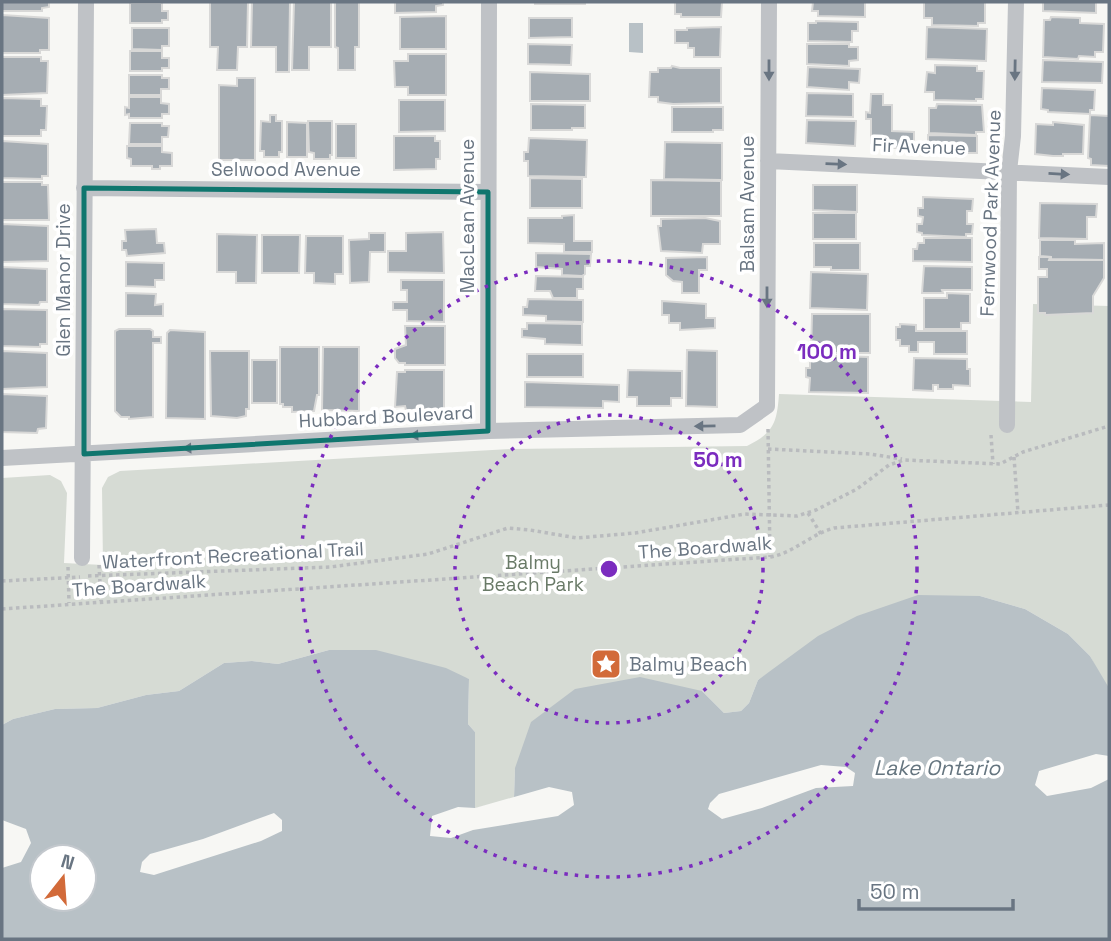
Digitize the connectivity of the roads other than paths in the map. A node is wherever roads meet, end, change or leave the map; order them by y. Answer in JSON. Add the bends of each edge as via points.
{"nodes":[{"id":1,"x":86,"y":2,"type":"edge"},
{"id":2,"x":489,"y":2,"type":"edge"},
{"id":3,"x":769,"y":2,"type":"edge"},
{"id":4,"x":1016,"y":2,"type":"edge"},
{"id":5,"x":768,"y":161,"type":"junction"},
{"id":6,"x":1009,"y":171,"type":"junction"},
{"id":7,"x":1109,"y":177,"type":"edge"},
{"id":8,"x":84,"y":188,"type":"junction"},
{"id":9,"x":488,"y":192,"type":"junction"},
{"id":10,"x":767,"y":406,"type":"joint"},
{"id":11,"x":1007,"y":425,"type":"dead end"},
{"id":12,"x":488,"y":431,"type":"junction"},
{"id":13,"x":84,"y":454,"type":"junction"},
{"id":14,"x":2,"y":458,"type":"edge"},
{"id":15,"x":82,"y":558,"type":"dead end"}],
"edges":[{"from":1,"to":8,"type":"street","name":"Glen Manor Drive"},
{"from":2,"to":9,"type":"street","name":"MacLean Avenue"},
{"from":3,"to":5,"type":"street","name":"Balsam Avenue","one_way":true},
{"from":4,"to":6,"type":"street","name":"Fernwood Park Avenue","one_way":true},
{"from":5,"to":6,"type":"street","name":"Fir Avenue","one_way":true},
{"from":5,"to":10,"type":"street","name":"Balsam Avenue","one_way":true},
{"from":6,"to":7,"type":"street","name":"Fir Avenue","one_way":true},
{"from":6,"to":11,"type":"street","name":"Fernwood Park Avenue"},
{"from":8,"to":9,"type":"street","name":"Selwood Avenue"},
{"from":8,"to":13,"type":"street","name":"Glen Manor Drive"},
{"from":9,"to":12,"type":"street","name":"MacLean Avenue"},
{"from":10,"to":12,"type":"street","name":"Hubbard Boulevard","one_way":true,"via":[[740,425]]},
{"from":12,"to":13,"type":"street","name":"Hubbard Boulevard","one_way":true},
{"from":13,"to":14,"type":"street","name":"Hubbard Boulevard"},
{"from":13,"to":15,"type":"street","name":"Glen Manor Drive"}]}
